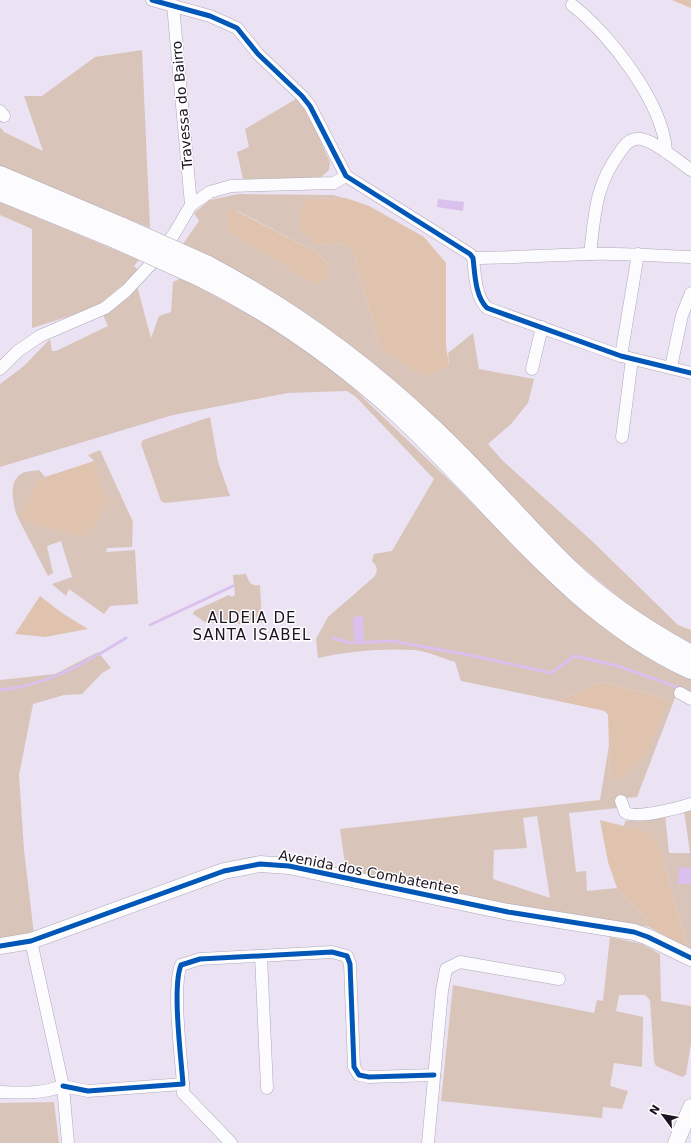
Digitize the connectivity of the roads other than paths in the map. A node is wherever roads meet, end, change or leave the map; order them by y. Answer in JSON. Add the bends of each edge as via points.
{"nodes":[{"id":1,"x":152,"y":0,"type":"edge"},
{"id":2,"x":173,"y":5,"type":"junction"},
{"id":3,"x":572,"y":5,"type":"dead end"},
{"id":4,"x":666,"y":152,"type":"junction"},
{"id":5,"x":691,"y":170,"type":"edge"},
{"id":6,"x":0,"y":175,"type":"edge"},
{"id":7,"x":346,"y":176,"type":"junction"},
{"id":8,"x":0,"y":192,"type":"edge"},
{"id":9,"x":191,"y":205,"type":"junction"},
{"id":10,"x":120,"y":233,"type":"junction"},
{"id":11,"x":590,"y":254,"type":"junction"},
{"id":12,"x":638,"y":254,"type":"junction"},
{"id":13,"x":691,"y":257,"type":"edge"},
{"id":14,"x":473,"y":258,"type":"junction"},
{"id":15,"x":202,"y":271,"type":"junction"},
{"id":16,"x":691,"y":293,"type":"edge"},
{"id":17,"x":542,"y":328,"type":"junction"},
{"id":18,"x":626,"y":357,"type":"junction"},
{"id":19,"x":671,"y":367,"type":"junction"},
{"id":20,"x":0,"y":369,"type":"edge"},
{"id":21,"x":532,"y":369,"type":"dead end"},
{"id":22,"x":691,"y":373,"type":"edge"},
{"id":23,"x":622,"y":437,"type":"dead end"},
{"id":24,"x":691,"y":654,"type":"edge"},
{"id":25,"x":691,"y":670,"type":"edge"},
{"id":26,"x":621,"y":802,"type":"dead end"},
{"id":27,"x":691,"y":804,"type":"edge"},
{"id":28,"x":31,"y":941,"type":"junction"},
{"id":29,"x":0,"y":946,"type":"edge"},
{"id":30,"x":261,"y":956,"type":"junction"},
{"id":31,"x":691,"y":958,"type":"edge"},
{"id":32,"x":560,"y":978,"type":"dead end"},
{"id":33,"x":434,"y":1075,"type":"junction"},
{"id":34,"x":183,"y":1084,"type":"junction"},
{"id":35,"x":63,"y":1086,"type":"junction"},
{"id":36,"x":267,"y":1088,"type":"dead end"},
{"id":37,"x":0,"y":1092,"type":"edge"},
{"id":38,"x":691,"y":1108,"type":"edge"},
{"id":39,"x":68,"y":1143,"type":"edge"},
{"id":40,"x":231,"y":1143,"type":"edge"},
{"id":41,"x":428,"y":1143,"type":"edge"},
{"id":42,"x":676,"y":1143,"type":"edge"}],
"edges":[{"from":1,"to":2,"type":"street"},
{"from":2,"to":7,"type":"street","via":[[210,16],[237,28],[258,54],[310,106]]},
{"from":2,"to":9,"type":"street","name":"Travessa do Bairro"},
{"from":3,"to":4,"type":"street","via":[[586,15],[644,87],[665,140]]},
{"from":4,"to":5,"type":"street"},
{"from":4,"to":11,"type":"street","via":[[642,139],[636,138],[627,142],[611,165],[600,188]]},
{"from":6,"to":10,"type":"main road"},
{"from":7,"to":9,"type":"street","via":[[334,183],[232,186],[210,192]]},
{"from":7,"to":14,"type":"street"},
{"from":8,"to":10,"type":"main road"},
{"from":9,"to":20,"type":"street","via":[[174,234],[126,291],[105,308],[40,336],[18,351]]},
{"from":10,"to":15,"type":"main road","bridge":true},
{"from":11,"to":12,"type":"street"},
{"from":11,"to":14,"type":"street"},
{"from":12,"to":13,"type":"street"},
{"from":12,"to":18,"type":"street"},
{"from":14,"to":17,"type":"street","via":[[478,292],[487,308]]},
{"from":15,"to":24,"type":"main road","via":[[261,294],[344,350],[429,424],[581,579],[633,619]]},
{"from":15,"to":25,"type":"main road","via":[[347,371],[400,416],[570,589],[619,628]]},
{"from":16,"to":19,"type":"street","via":[[682,315]]},
{"from":17,"to":18,"type":"street"},
{"from":17,"to":21,"type":"street"},
{"from":18,"to":19,"type":"street"},
{"from":18,"to":23,"type":"street"},
{"from":19,"to":22,"type":"street"},
{"from":26,"to":27,"type":"street","via":[[625,812],[633,816]]},
{"from":28,"to":29,"type":"street","name":"Avenida dos Combatentes"},
{"from":28,"to":31,"type":"street","name":"Avenida dos Combatentes","via":[[224,871],[260,864],[289,866],[508,912],[634,932]]},
{"from":28,"to":35,"type":"street"},
{"from":30,"to":33,"type":"street","via":[[332,952],[346,956],[350,964],[354,1067],[359,1075]]},
{"from":30,"to":34,"type":"street","via":[[200,959],[181,965],[177,974],[177,992]]},
{"from":30,"to":36,"type":"street"},
{"from":32,"to":33,"type":"street","via":[[460,962],[446,969]]},
{"from":33,"to":41,"type":"street"},
{"from":34,"to":35,"type":"street","via":[[88,1091]]},
{"from":34,"to":40,"type":"street","via":[[183,1094]]},
{"from":35,"to":37,"type":"street","via":[[34,1094]]},
{"from":35,"to":39,"type":"street"},
{"from":38,"to":42,"type":"street"}]}
